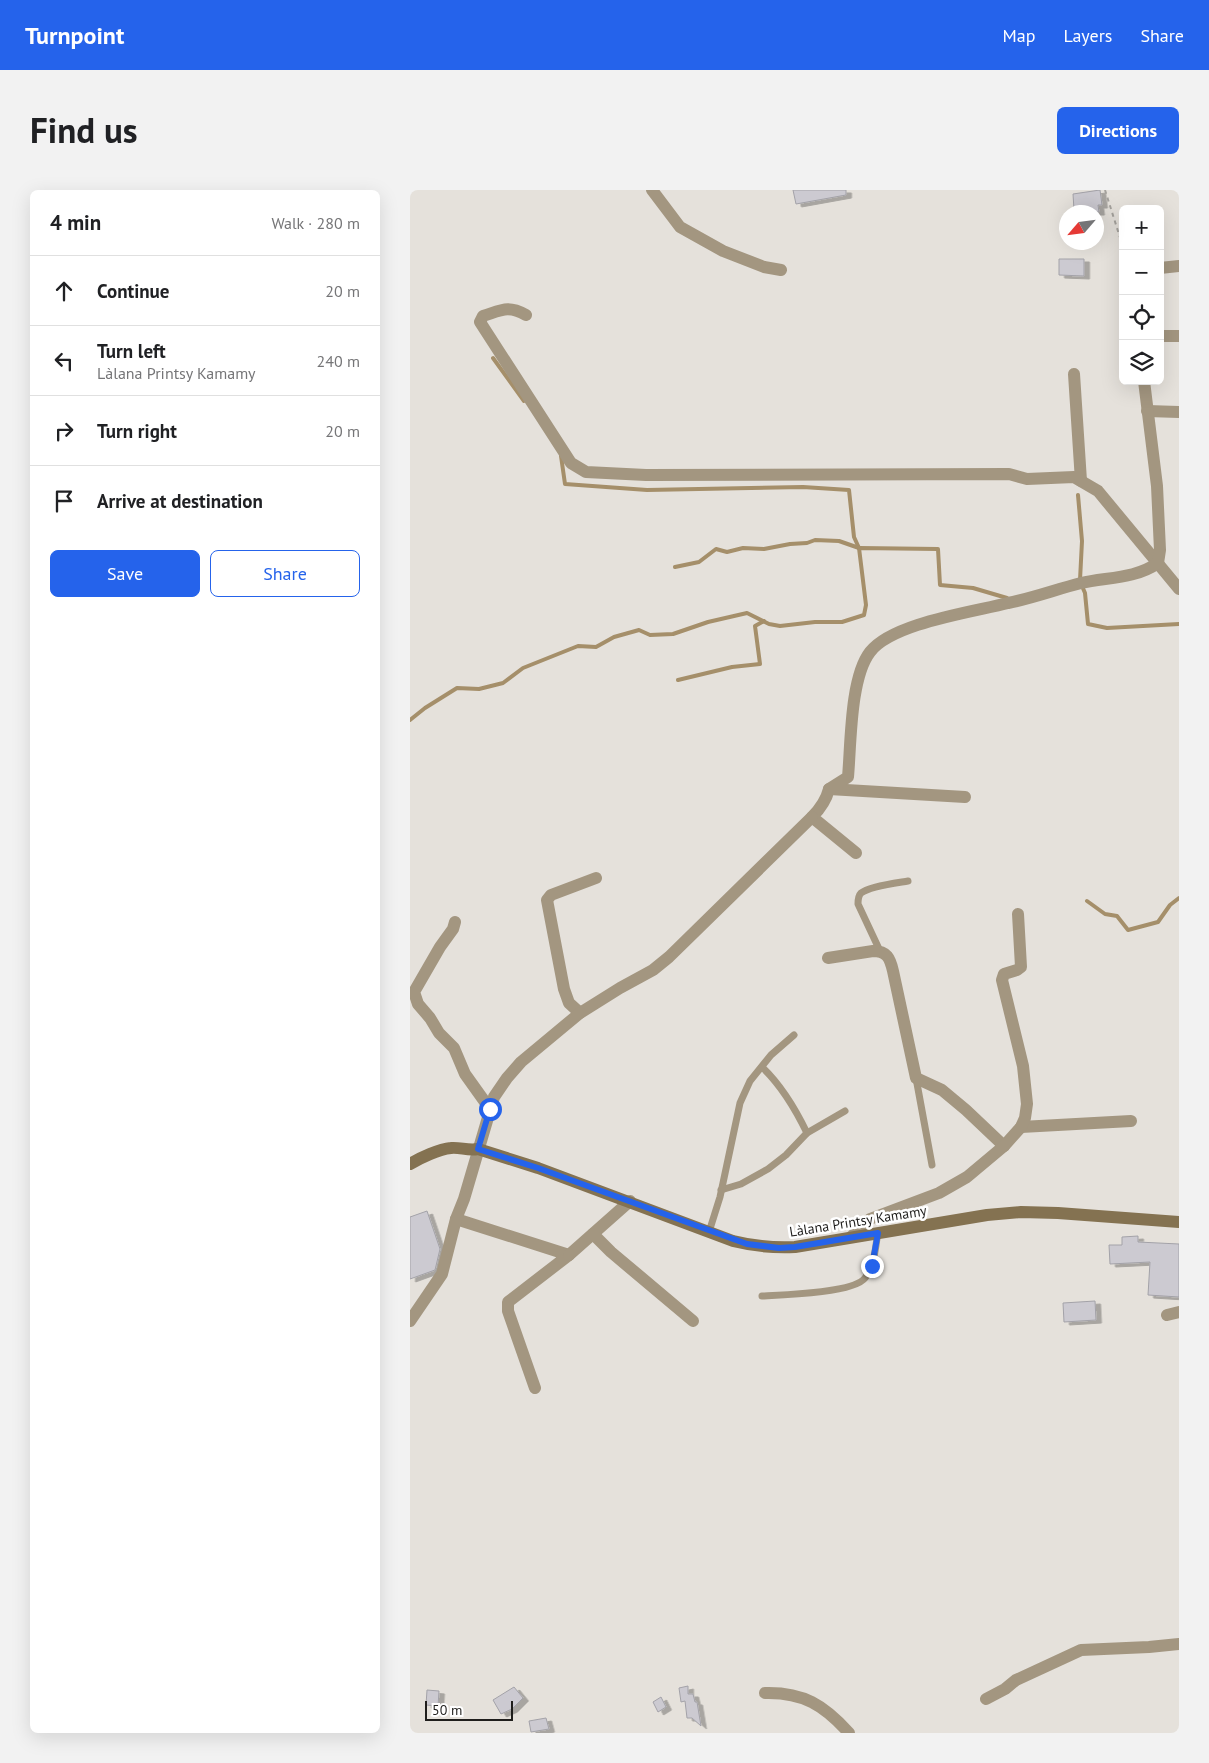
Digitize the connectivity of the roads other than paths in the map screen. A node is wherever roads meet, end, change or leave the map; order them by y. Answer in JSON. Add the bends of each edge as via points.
{"nodes":[{"id":1,"x":652,"y":190,"type":"edge"},
{"id":2,"x":1179,"y":266,"type":"edge"},
{"id":3,"x":1164,"y":268,"type":"edge"},
{"id":4,"x":781,"y":270,"type":"dead end"},
{"id":5,"x":526,"y":315,"type":"dead end"},
{"id":6,"x":1164,"y":336,"type":"edge"},
{"id":7,"x":1179,"y":336,"type":"edge"},
{"id":8,"x":1074,"y":374,"type":"dead end"},
{"id":9,"x":1144,"y":385,"type":"edge"},
{"id":10,"x":1147,"y":411,"type":"junction"},
{"id":11,"x":1179,"y":412,"type":"edge"},
{"id":12,"x":1081,"y":481,"type":"junction"},
{"id":13,"x":1158,"y":564,"type":"junction"},
{"id":14,"x":1179,"y":589,"type":"edge"},
{"id":15,"x":829,"y":789,"type":"junction"},
{"id":16,"x":965,"y":796,"type":"dead end"},
{"id":17,"x":812,"y":817,"type":"junction"},
{"id":18,"x":856,"y":853,"type":"dead end"},
{"id":19,"x":596,"y":878,"type":"dead end"},
{"id":20,"x":908,"y":881,"type":"dead end"},
{"id":21,"x":1018,"y":914,"type":"dead end"},
{"id":22,"x":455,"y":922,"type":"dead end"},
{"id":23,"x":880,"y":951,"type":"junction"},
{"id":24,"x":828,"y":958,"type":"dead end"},
{"id":25,"x":580,"y":1013,"type":"junction"},
{"id":26,"x":794,"y":1035,"type":"dead end"},
{"id":27,"x":762,"y":1067,"type":"junction"},
{"id":28,"x":916,"y":1078,"type":"junction"},
{"id":29,"x":490,"y":1109,"type":"junction"},
{"id":30,"x":845,"y":1110,"type":"dead end"},
{"id":31,"x":1131,"y":1121,"type":"dead end"},
{"id":32,"x":1021,"y":1127,"type":"junction"},
{"id":33,"x":807,"y":1133,"type":"junction"},
{"id":34,"x":1004,"y":1146,"type":"junction"},
{"id":35,"x":478,"y":1149,"type":"junction"},
{"id":36,"x":410,"y":1164,"type":"edge"},
{"id":37,"x":932,"y":1165,"type":"dead end"},
{"id":38,"x":721,"y":1190,"type":"junction"},
{"id":39,"x":630,"y":1202,"type":"junction"},
{"id":40,"x":456,"y":1218,"type":"junction"},
{"id":41,"x":1179,"y":1222,"type":"edge"},
{"id":42,"x":709,"y":1232,"type":"junction"},
{"id":43,"x":878,"y":1233,"type":"junction"},
{"id":44,"x":593,"y":1234,"type":"junction"},
{"id":45,"x":851,"y":1237,"type":"junction"},
{"id":46,"x":569,"y":1255,"type":"junction"},
{"id":47,"x":762,"y":1296,"type":"dead end"},
{"id":48,"x":693,"y":1321,"type":"dead end"},
{"id":49,"x":410,"y":1322,"type":"edge"},
{"id":50,"x":535,"y":1388,"type":"dead end"},
{"id":51,"x":1179,"y":1644,"type":"edge"},
{"id":52,"x":765,"y":1693,"type":"dead end"},
{"id":53,"x":986,"y":1699,"type":"dead end"},
{"id":54,"x":849,"y":1733,"type":"edge"}],
"edges":[{"from":1,"to":4,"type":"street","via":[[680,227],[723,251]]},
{"from":2,"to":3,"type":"street"},
{"from":5,"to":12,"type":"street","via":[[515,309],[504,309],[483,316],[480,322],[571,463],[586,472],[646,475],[1009,474],[1027,479],[1074,477]]},
{"from":6,"to":7,"type":"street"},
{"from":8,"to":12,"type":"street"},
{"from":9,"to":10,"type":"street"},
{"from":10,"to":11,"type":"street"},
{"from":10,"to":13,"type":"street","via":[[1157,486]]},
{"from":12,"to":13,"type":"street","via":[[1098,491]]},
{"from":13,"to":14,"type":"street"},
{"from":13,"to":15,"type":"street","via":[[1136,574],[1088,582],[943,618],[910,628],[881,642],[867,658],[854,697],[848,777]]},
{"from":15,"to":16,"type":"street"},
{"from":15,"to":17,"type":"street"},
{"from":17,"to":18,"type":"street"},
{"from":17,"to":25,"type":"street","via":[[669,957]]},
{"from":19,"to":25,"type":"street","via":[[551,895],[547,900],[564,989],[569,1003]]},
{"from":20,"to":23,"type":"lane","via":[[868,889],[858,898]]},
{"from":21,"to":32,"type":"street","via":[[1021,967],[1004,974],[1002,980],[1023,1066],[1027,1104]]},
{"from":22,"to":29,"type":"street","via":[[414,992],[418,1004],[454,1048],[465,1074]]},
{"from":23,"to":24,"type":"street"},
{"from":23,"to":28,"type":"street","via":[[890,959]]},
{"from":25,"to":29,"type":"street","via":[[521,1062],[494,1097]]},
{"from":26,"to":27,"type":"lane"},
{"from":27,"to":33,"type":"lane","via":[[787,1096]]},
{"from":27,"to":38,"type":"lane","via":[[750,1081],[740,1103]]},
{"from":28,"to":34,"type":"street","via":[[942,1090]]},
{"from":28,"to":37,"type":"lane"},
{"from":29,"to":35,"type":"street"},
{"from":30,"to":33,"type":"lane"},
{"from":31,"to":32,"type":"street"},
{"from":32,"to":34,"type":"street"},
{"from":33,"to":38,"type":"lane","via":[[768,1169],[741,1184]]},
{"from":34,"to":45,"type":"street","via":[[954,1186],[870,1219]]},
{"from":35,"to":36,"type":"street","name":"Làlana Printsy Kamamy","via":[[450,1148]]},
{"from":35,"to":39,"type":"street","name":"Làlana Printsy Kamamy"},
{"from":35,"to":40,"type":"street"},
{"from":38,"to":42,"type":"lane"},
{"from":39,"to":42,"type":"street","name":"Làlana Printsy Kamamy"},
{"from":39,"to":44,"type":"street"},
{"from":40,"to":46,"type":"street"},
{"from":40,"to":49,"type":"street","via":[[442,1274]]},
{"from":41,"to":43,"type":"street","name":"Làlana Printsy Kamamy","via":[[1021,1212]]},
{"from":42,"to":45,"type":"street","name":"Làlana Printsy Kamamy","via":[[747,1244],[779,1248]]},
{"from":43,"to":45,"type":"street","name":"Làlana Printsy Kamamy"},
{"from":43,"to":47,"type":"lane","via":[[872,1266],[865,1279],[854,1286]]},
{"from":44,"to":46,"type":"street"},
{"from":44,"to":48,"type":"street"},
{"from":46,"to":50,"type":"street","via":[[508,1302],[508,1311]]},
{"from":51,"to":53,"type":"street","via":[[1081,1650],[1016,1680]]},
{"from":52,"to":54,"type":"street","via":[[805,1698],[835,1718]]}]}
